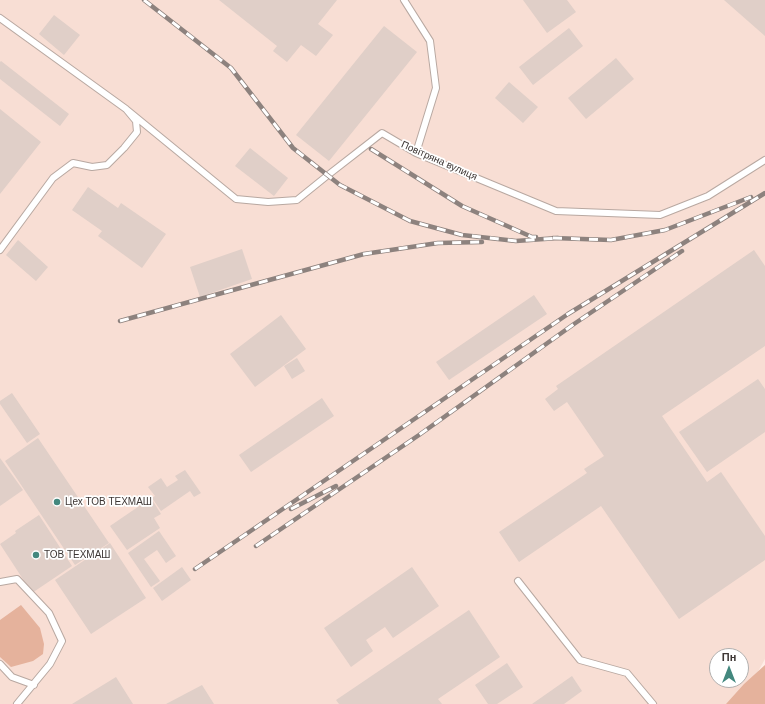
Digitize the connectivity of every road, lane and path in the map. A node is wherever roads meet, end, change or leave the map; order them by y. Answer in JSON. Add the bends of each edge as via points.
{"nodes":[{"id":1,"x":404,"y":0,"type":"edge"},
{"id":2,"x":0,"y":18,"type":"edge"},
{"id":3,"x":126,"y":108,"type":"junction"},
{"id":4,"x":416,"y":153,"type":"junction"},
{"id":5,"x":765,"y":160,"type":"edge"},
{"id":6,"x":0,"y":250,"type":"edge"},
{"id":7,"x":0,"y":582,"type":"edge"},
{"id":8,"x":518,"y":582,"type":"dead end"},
{"id":9,"x":0,"y":664,"type":"edge"},
{"id":10,"x":34,"y":685,"type":"junction"},
{"id":11,"x":17,"y":704,"type":"edge"},
{"id":12,"x":653,"y":704,"type":"edge"}],
"edges":[{"from":1,"to":4,"type":"lane","via":[[430,41],[436,88]]},
{"from":2,"to":3,"type":"lane"},
{"from":3,"to":4,"type":"lane","name":"Повітряна вулиця","via":[[236,199],[268,202],[297,200],[382,133]]},
{"from":3,"to":6,"type":"lane","via":[[136,121],[137,132],[124,148],[107,165],[92,167],[73,163],[53,178]]},
{"from":4,"to":5,"type":"lane","name":"Повітряна вулиця","via":[[556,211],[616,215],[660,215],[708,196]]},
{"from":7,"to":10,"type":"lane","via":[[17,579],[49,613],[62,641],[50,664]]},
{"from":8,"to":12,"type":"lane","via":[[580,660],[627,673]]},
{"from":9,"to":10,"type":"lane","via":[[12,677]]},
{"from":10,"to":11,"type":"lane"}]}
